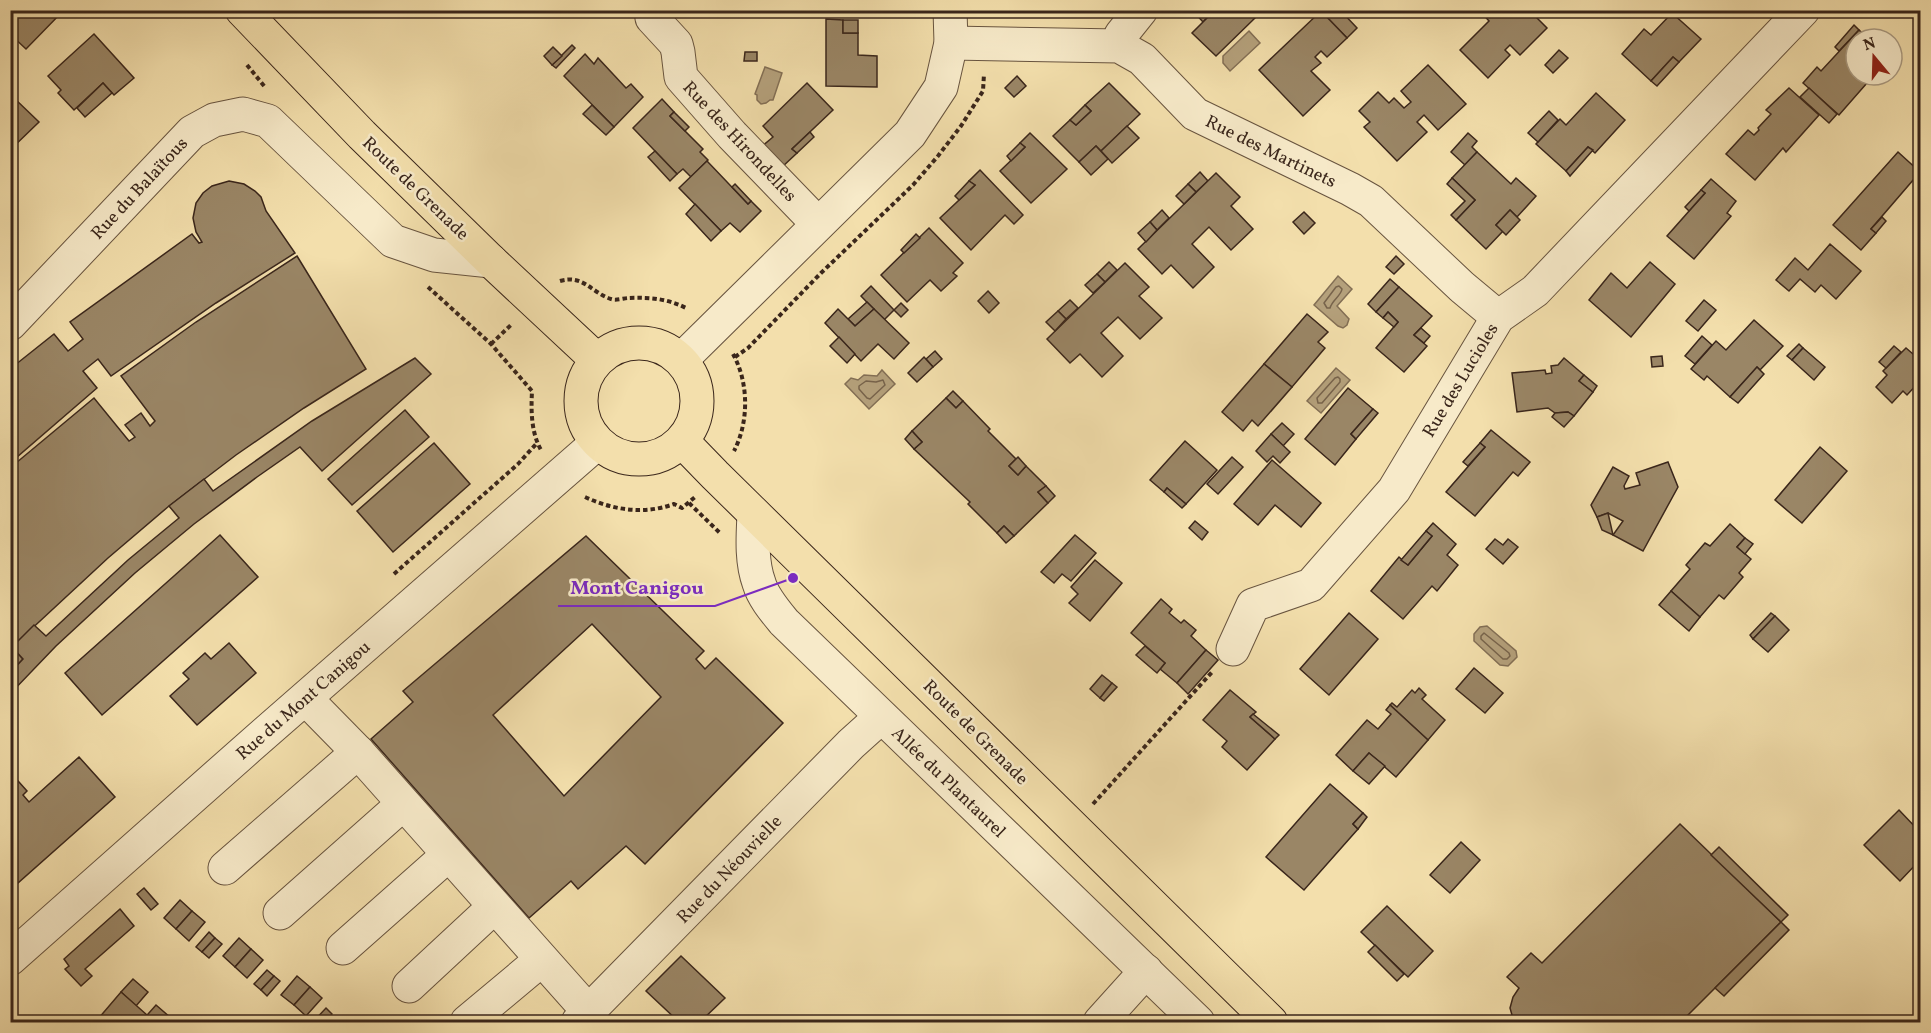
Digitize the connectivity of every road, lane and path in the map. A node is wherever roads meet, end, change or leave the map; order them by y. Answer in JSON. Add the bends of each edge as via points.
{"nodes":[{"id":1,"x":242,"y":10,"type":"edge"},
{"id":2,"x":651,"y":10,"type":"edge"},
{"id":3,"x":950,"y":10,"type":"edge"},
{"id":4,"x":1141,"y":10,"type":"edge"},
{"id":5,"x":1803,"y":10,"type":"edge"},
{"id":6,"x":951,"y":43,"type":"junction"},
{"id":7,"x":1119,"y":46,"type":"junction"},
{"id":8,"x":818,"y":224,"type":"junction"},
{"id":9,"x":477,"y":260,"type":"junction"},
{"id":10,"x":553,"y":283,"type":"dead end"},
{"id":11,"x":427,"y":285,"type":"dead end"},
{"id":12,"x":693,"y":312,"type":"dead end"},
{"id":13,"x":1498,"y":317,"type":"junction"},
{"id":14,"x":519,"y":318,"type":"dead end"},
{"id":15,"x":10,"y":324,"type":"edge"},
{"id":16,"x":491,"y":344,"type":"junction"},
{"id":17,"x":730,"y":350,"type":"dead end"},
{"id":18,"x":597,"y":360,"type":"junction"},
{"id":19,"x":681,"y":360,"type":"junction"},
{"id":20,"x":682,"y":441,"type":"junction"},
{"id":21,"x":597,"y":443,"type":"junction"},
{"id":22,"x":543,"y":454,"type":"dead end"},
{"id":23,"x":733,"y":454,"type":"dead end"},
{"id":24,"x":582,"y":495,"type":"dead end"},
{"id":25,"x":754,"y":513,"type":"junction"},
{"id":26,"x":728,"y":541,"type":"dead end"},
{"id":27,"x":1233,"y":649,"type":"joint"},
{"id":28,"x":306,"y":699,"type":"junction"},
{"id":29,"x":881,"y":717,"type":"junction"},
{"id":30,"x":358,"y":752,"type":"junction"},
{"id":31,"x":403,"y":804,"type":"junction"},
{"id":32,"x":1092,"y":806,"type":"dead end"},
{"id":33,"x":448,"y":855,"type":"junction"},
{"id":34,"x":225,"y":868,"type":"dead end"},
{"id":35,"x":494,"y":907,"type":"junction"},
{"id":36,"x":280,"y":913,"type":"dead end"},
{"id":37,"x":343,"y":948,"type":"dead end"},
{"id":38,"x":10,"y":959,"type":"edge"},
{"id":39,"x":541,"y":960,"type":"junction"},
{"id":40,"x":1146,"y":971,"type":"junction"},
{"id":41,"x":409,"y":987,"type":"dead end"},
{"id":42,"x":584,"y":1017,"type":"edge"},
{"id":43,"x":467,"y":1023,"type":"edge"},
{"id":44,"x":1100,"y":1023,"type":"edge"},
{"id":45,"x":1198,"y":1023,"type":"edge"},
{"id":46,"x":1271,"y":1023,"type":"edge"}],
"edges":[{"from":1,"to":9,"type":"main road","name":"Route de Grenade"},
{"from":2,"to":8,"type":"street","name":"Rue des Hirondelles","via":[[652,18],[676,44],[681,77]]},
{"from":3,"to":6,"type":"street"},
{"from":4,"to":7,"type":"street","via":[[1121,35]]},
{"from":5,"to":13,"type":"street","name":"Rue des Lucioles","via":[[1535,291]]},
{"from":6,"to":7,"type":"street"},
{"from":6,"to":8,"type":"street","via":[[941,87],[910,134]]},
{"from":7,"to":13,"type":"street","name":"Rue des Martinets","via":[[1142,59],[1195,114],[1371,201]]},
{"from":8,"to":19,"type":"street"},
{"from":9,"to":15,"type":"street","name":"Rue du Balaïtous","via":[[434,255],[393,241],[268,121],[243,114],[214,120],[192,132]]},
{"from":9,"to":18,"type":"main road","name":"Route de Grenade"},
{"from":10,"to":12,"type":"path","via":[[568,279],[582,282],[611,299],[652,297]]},
{"from":11,"to":16,"type":"path"},
{"from":13,"to":27,"type":"street","name":"Rue des Lucioles","via":[[1394,490],[1311,585],[1253,605]]},
{"from":14,"to":16,"type":"path"},
{"from":16,"to":22,"type":"path","via":[[532,391],[531,413]]},
{"from":17,"to":23,"type":"path","via":[[742,377],[746,406],[741,438]]},
{"from":18,"to":19,"type":"main road","via":[[609,350],[647,344],[665,349]]},
{"from":18,"to":21,"type":"main road","via":[[585,377],[580,394],[581,412]]},
{"from":19,"to":20,"type":"main road","via":[[693,378],[698,400],[694,422]]},
{"from":20,"to":21,"type":"main road","via":[[663,455],[640,460],[617,456]]},
{"from":20,"to":25,"type":"main road","name":"Route de Grenade"},
{"from":21,"to":28,"type":"street","name":"Rue du Mont Canigou"},
{"from":24,"to":26,"type":"path","via":[[605,506],[629,510],[661,509],[674,504],[682,508],[689,503]]},
{"from":25,"to":29,"type":"street","name":"Allée du Plantaurel","via":[[753,546],[759,584],[773,607]]},
{"from":25,"to":46,"type":"main road","name":"Route de Grenade"},
{"from":27,"to":32,"type":"path"},
{"from":28,"to":30,"type":"street"},
{"from":28,"to":38,"type":"street","name":"Rue du Mont Canigou"},
{"from":29,"to":40,"type":"street","name":"Allée du Plantaurel"},
{"from":29,"to":42,"type":"street","name":"Rue du Néouvielle"},
{"from":30,"to":31,"type":"street"},
{"from":30,"to":34,"type":"street"},
{"from":31,"to":33,"type":"street"},
{"from":31,"to":36,"type":"street"},
{"from":33,"to":35,"type":"street"},
{"from":33,"to":37,"type":"street"},
{"from":35,"to":39,"type":"street"},
{"from":35,"to":41,"type":"street"},
{"from":39,"to":42,"type":"street"},
{"from":39,"to":43,"type":"street"},
{"from":40,"to":44,"type":"street"},
{"from":40,"to":45,"type":"street","name":"Allée du Plantaurel"}]}
